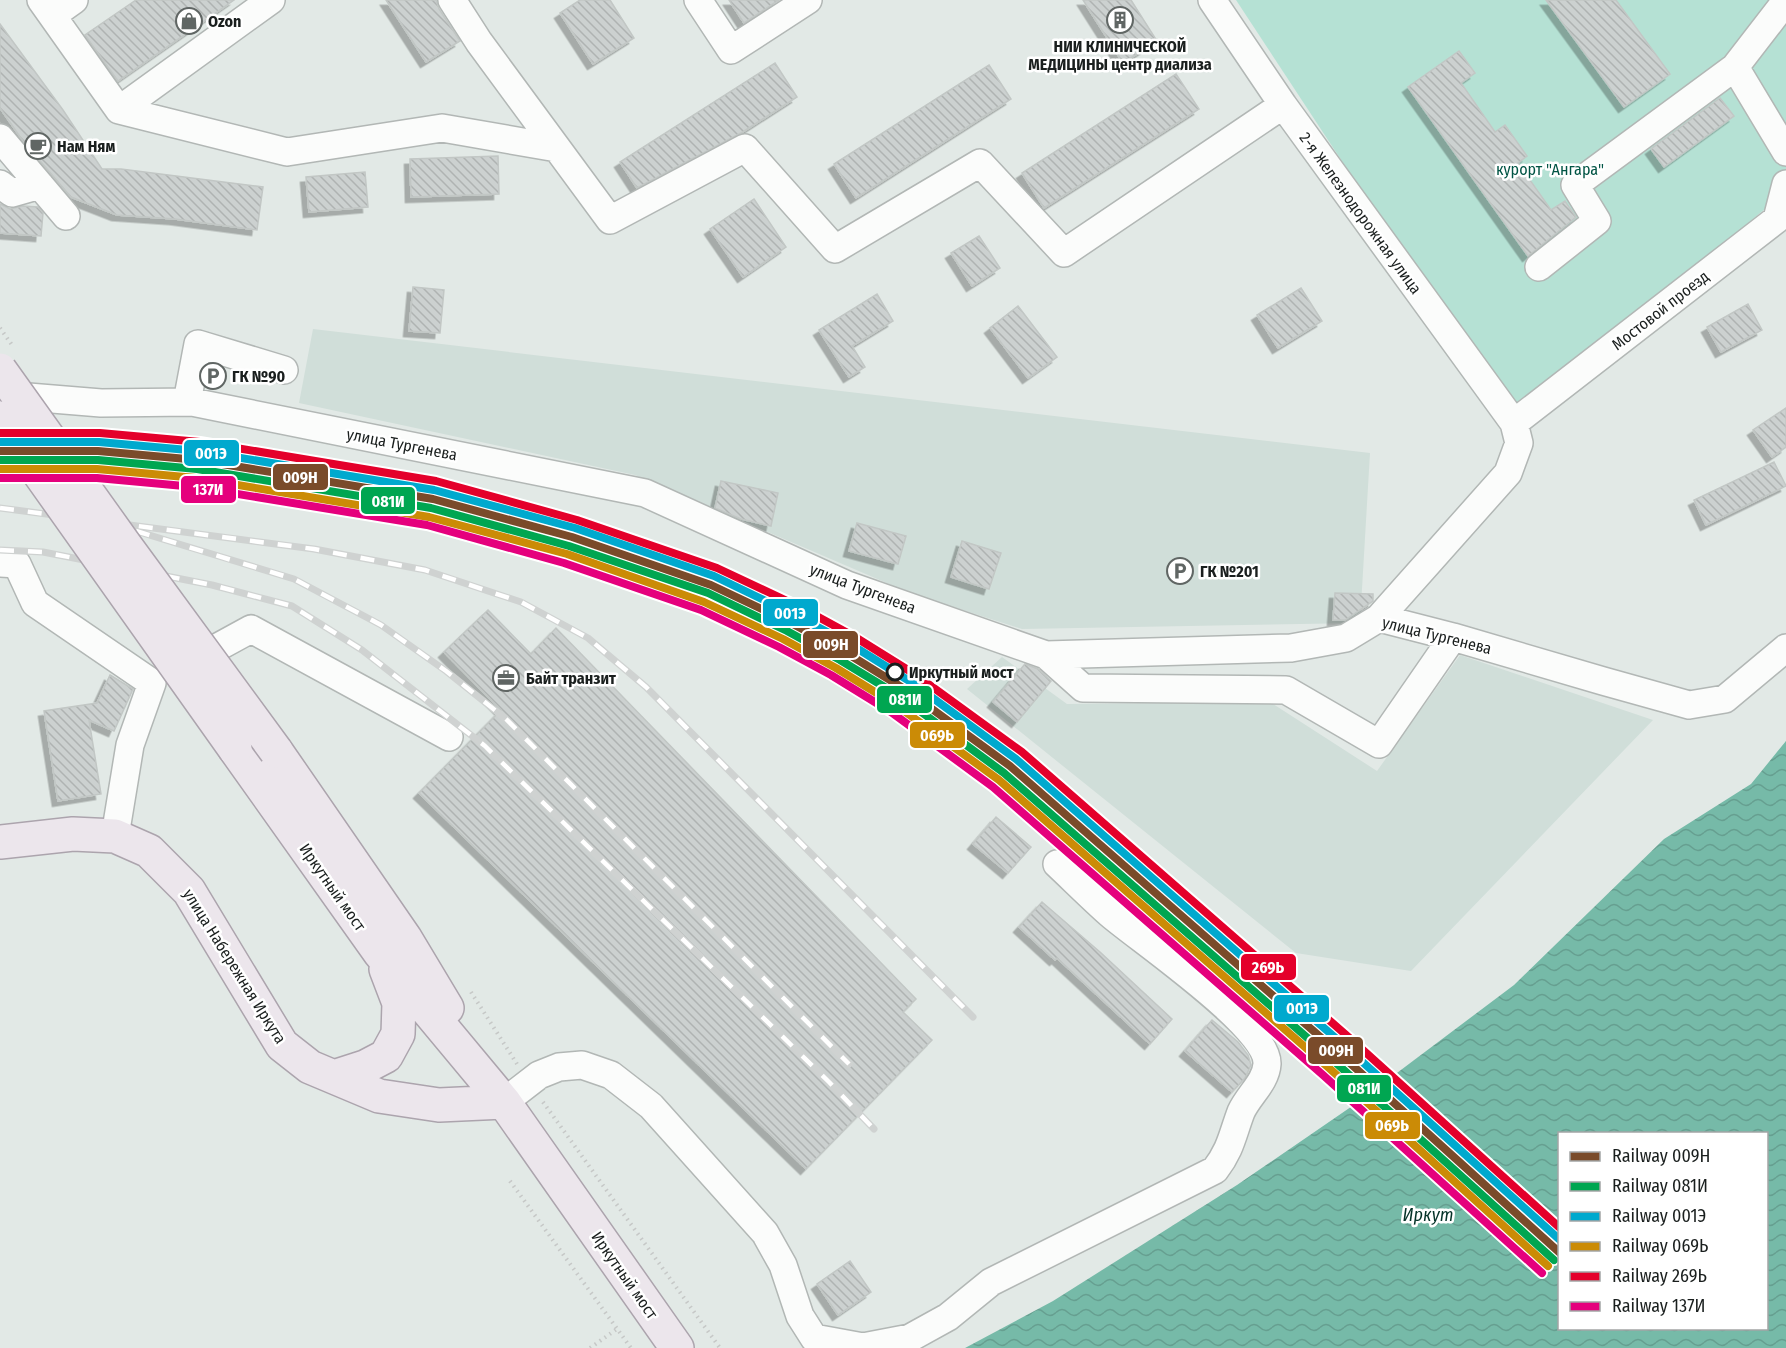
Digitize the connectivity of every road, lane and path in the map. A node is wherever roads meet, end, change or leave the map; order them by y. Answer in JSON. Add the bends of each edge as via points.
{"nodes":[{"id":1,"x":271,"y":0,"type":"edge"},
{"id":2,"x":452,"y":0,"type":"edge"},
{"id":3,"x":698,"y":0,"type":"edge"},
{"id":4,"x":808,"y":0,"type":"edge"},
{"id":5,"x":1212,"y":0,"type":"edge"},
{"id":6,"x":1786,"y":1,"type":"edge"},
{"id":7,"x":56,"y":5,"type":"edge"},
{"id":8,"x":1735,"y":67,"type":"junction"},
{"id":9,"x":1283,"y":105,"type":"junction"},
{"id":10,"x":119,"y":110,"type":"junction"},
{"id":11,"x":0,"y":138,"type":"edge"},
{"id":12,"x":557,"y":148,"type":"junction"},
{"id":13,"x":1786,"y":152,"type":"edge"},
{"id":14,"x":0,"y":184,"type":"edge"},
{"id":15,"x":1786,"y":184,"type":"edge"},
{"id":16,"x":40,"y":185,"type":"junction"},
{"id":17,"x":66,"y":216,"type":"dead end"},
{"id":18,"x":1539,"y":267,"type":"dead end"},
{"id":19,"x":0,"y":370,"type":"edge"},
{"id":20,"x":284,"y":370,"type":"dead end"},
{"id":21,"x":0,"y":395,"type":"edge"},
{"id":22,"x":187,"y":402,"type":"junction"},
{"id":23,"x":0,"y":418,"type":"edge"},
{"id":24,"x":1514,"y":423,"type":"junction"},
{"id":25,"x":0,"y":563,"type":"edge"},
{"id":26,"x":1379,"y":618,"type":"junction"},
{"id":27,"x":1453,"y":636,"type":"junction"},
{"id":28,"x":1786,"y":648,"type":"edge"},
{"id":29,"x":1046,"y":655,"type":"junction"},
{"id":30,"x":152,"y":683,"type":"junction"},
{"id":31,"x":449,"y":736,"type":"dead end"},
{"id":32,"x":115,"y":836,"type":"junction"},
{"id":33,"x":0,"y":843,"type":"edge"},
{"id":34,"x":1057,"y":864,"type":"dead end"},
{"id":35,"x":380,"y":953,"type":"junction"},
{"id":36,"x":467,"y":985,"type":"dead end"},
{"id":37,"x":334,"y":1077,"type":"junction"},
{"id":38,"x":529,"y":1083,"type":"junction"},
{"id":39,"x":504,"y":1102,"type":"junction"},
{"id":40,"x":510,"y":1181,"type":"dead end"},
{"id":41,"x":617,"y":1329,"type":"junction"},
{"id":42,"x":674,"y":1345,"type":"edge"},
{"id":43,"x":590,"y":1348,"type":"edge"},
{"id":44,"x":632,"y":1348,"type":"edge"},
{"id":45,"x":720,"y":1348,"type":"edge"}],
"edges":[{"from":1,"to":10,"type":"street"},
{"from":2,"to":12,"type":"street"},
{"from":3,"to":4,"type":"street","via":[[730,50]]},
{"from":5,"to":9,"type":"street","name":"2-я Железнодорожная улица"},
{"from":6,"to":8,"type":"street"},
{"from":7,"to":10,"type":"street"},
{"from":8,"to":13,"type":"street"},
{"from":8,"to":18,"type":"street","via":[[1575,185],[1597,221]]},
{"from":9,"to":12,"type":"street","via":[[1064,254],[980,163],[835,249],[745,148],[610,220]]},
{"from":9,"to":24,"type":"street","name":"2-я Железнодорожная улица"},
{"from":10,"to":12,"type":"street","via":[[287,152],[442,128]]},
{"from":11,"to":16,"type":"street"},
{"from":14,"to":16,"type":"street","via":[[12,193]]},
{"from":15,"to":24,"type":"street","name":"Мостовой проезд","via":[[1777,219]]},
{"from":16,"to":17,"type":"street"},
{"from":19,"to":39,"type":"main road","bridge":true,"via":[[276,751],[405,939]]},
{"from":20,"to":22,"type":"street","via":[[198,344]]},
{"from":21,"to":22,"type":"street","name":"улица Тургенева","via":[[101,404]]},
{"from":22,"to":29,"type":"street","name":"улица Тургенева","via":[[645,492],[847,585]]},
{"from":23,"to":35,"type":"main road","name":"Иркутный мост","bridge":true},
{"from":24,"to":26,"type":"street","via":[[1519,442],[1508,473]]},
{"from":25,"to":30,"type":"street","via":[[17,564],[35,603]]},
{"from":26,"to":27,"type":"street","name":"улица Тургенева"},
{"from":26,"to":29,"type":"street","name":"улица Тургенева","via":[[1346,638],[1291,648]]},
{"from":27,"to":28,"type":"street","name":"улица Тургенева","via":[[1689,705],[1725,699]]},
{"from":27,"to":29,"type":"street","via":[[1379,744],[1286,690],[1083,688]]},
{"from":30,"to":31,"type":"street","via":[[251,629]]},
{"from":30,"to":32,"type":"street","via":[[130,745]]},
{"from":32,"to":33,"type":"main road","name":"улица Набережная Иркута","via":[[73,834]]},
{"from":32,"to":37,"type":"main road","name":"улица Набережная Иркута","via":[[149,851],[189,891],[282,1045],[310,1066]]},
{"from":34,"to":38,"type":"street","via":[[1110,914],[1233,1013],[1259,1041],[1267,1062],[1264,1074],[1242,1111],[1227,1154],[1215,1170],[991,1282],[948,1317],[910,1338],[863,1347],[814,1338],[800,1317],[783,1265],[765,1233],[651,1106],[611,1075],[582,1065],[559,1067]]},
{"from":35,"to":37,"type":"main road","via":[[399,1003],[398,1034],[386,1056]]},
{"from":35,"to":39,"type":"main road","name":"Иркутный мост"},
{"from":36,"to":38,"type":"path"},
{"from":37,"to":39,"type":"main road","name":"улица Набережная Иркута","via":[[379,1096],[439,1105]]},
{"from":38,"to":39,"type":"street"},
{"from":38,"to":45,"type":"path"},
{"from":39,"to":42,"type":"main road","name":"Иркутный мост"},
{"from":40,"to":41,"type":"path"},
{"from":41,"to":43,"type":"path"},
{"from":41,"to":44,"type":"path"}]}
